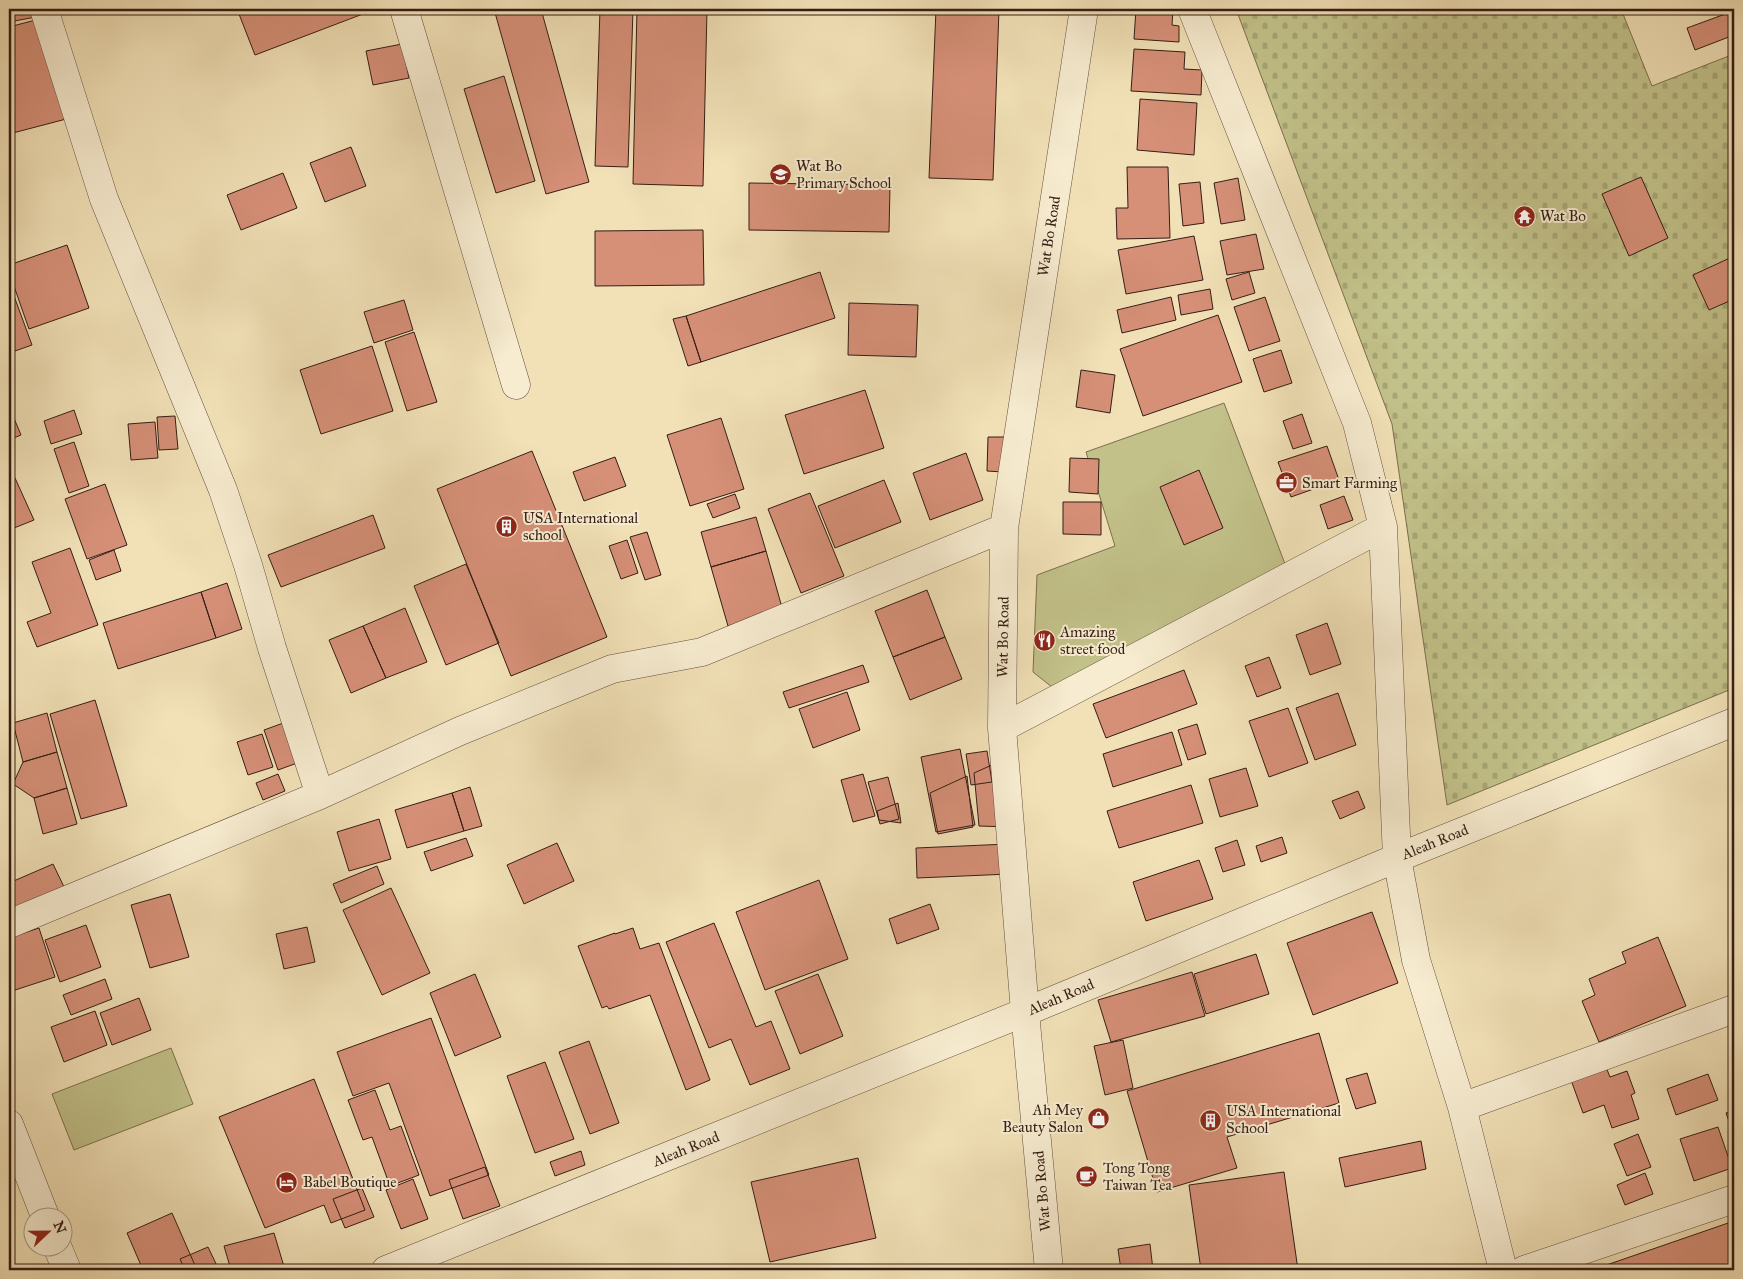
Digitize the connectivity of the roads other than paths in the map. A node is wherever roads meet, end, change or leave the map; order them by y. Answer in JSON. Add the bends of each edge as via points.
{"nodes":[{"id":1,"x":44,"y":9,"type":"edge"},
{"id":2,"x":404,"y":9,"type":"edge"},
{"id":3,"x":1084,"y":9,"type":"edge"},
{"id":4,"x":1192,"y":9,"type":"edge"},
{"id":5,"x":516,"y":385,"type":"dead end"},
{"id":6,"x":1383,"y":527,"type":"junction"},
{"id":7,"x":1004,"y":528,"type":"junction"},
{"id":8,"x":1734,"y":722,"type":"edge"},
{"id":9,"x":1002,"y":728,"type":"junction"},
{"id":10,"x":320,"y":795,"type":"junction"},
{"id":11,"x":1397,"y":858,"type":"junction"},
{"id":12,"x":9,"y":924,"type":"edge"},
{"id":13,"x":1734,"y":1008,"type":"edge"},
{"id":14,"x":1025,"y":1012,"type":"junction"},
{"id":15,"x":1462,"y":1106,"type":"junction"},
{"id":16,"x":9,"y":1124,"type":"edge"},
{"id":17,"x":1734,"y":1199,"type":"edge"},
{"id":18,"x":42,"y":1206,"type":"edge"},
{"id":19,"x":62,"y":1256,"type":"edge"},
{"id":20,"x":67,"y":1270,"type":"edge"},
{"id":21,"x":386,"y":1270,"type":"edge"},
{"id":22,"x":1049,"y":1270,"type":"edge"},
{"id":23,"x":1503,"y":1270,"type":"edge"},
{"id":24,"x":1524,"y":1270,"type":"edge"}],
"edges":[{"from":1,"to":10,"type":"street","via":[[104,199],[223,490]]},
{"from":2,"to":5,"type":"street"},
{"from":3,"to":7,"type":"street","name":"Wat Bo Road"},
{"from":4,"to":6,"type":"street","via":[[1357,423]]},
{"from":6,"to":9,"type":"street"},
{"from":6,"to":11,"type":"street"},
{"from":7,"to":9,"type":"street","name":"Wat Bo Road"},
{"from":7,"to":10,"type":"street","via":[[702,652],[612,668],[460,731]]},
{"from":8,"to":11,"type":"street","name":"Aleah Road"},
{"from":9,"to":14,"type":"street","name":"Wat Bo Road"},
{"from":10,"to":12,"type":"street"},
{"from":11,"to":14,"type":"street","name":"Aleah Road"},
{"from":11,"to":15,"type":"street","via":[[1416,960]]},
{"from":13,"to":15,"type":"street"},
{"from":14,"to":21,"type":"street","name":"Aleah Road"},
{"from":14,"to":22,"type":"street","name":"Wat Bo Road"},
{"from":15,"to":23,"type":"street"},
{"from":16,"to":18,"type":"street"},
{"from":17,"to":24,"type":"street"},
{"from":19,"to":20,"type":"street"}]}
